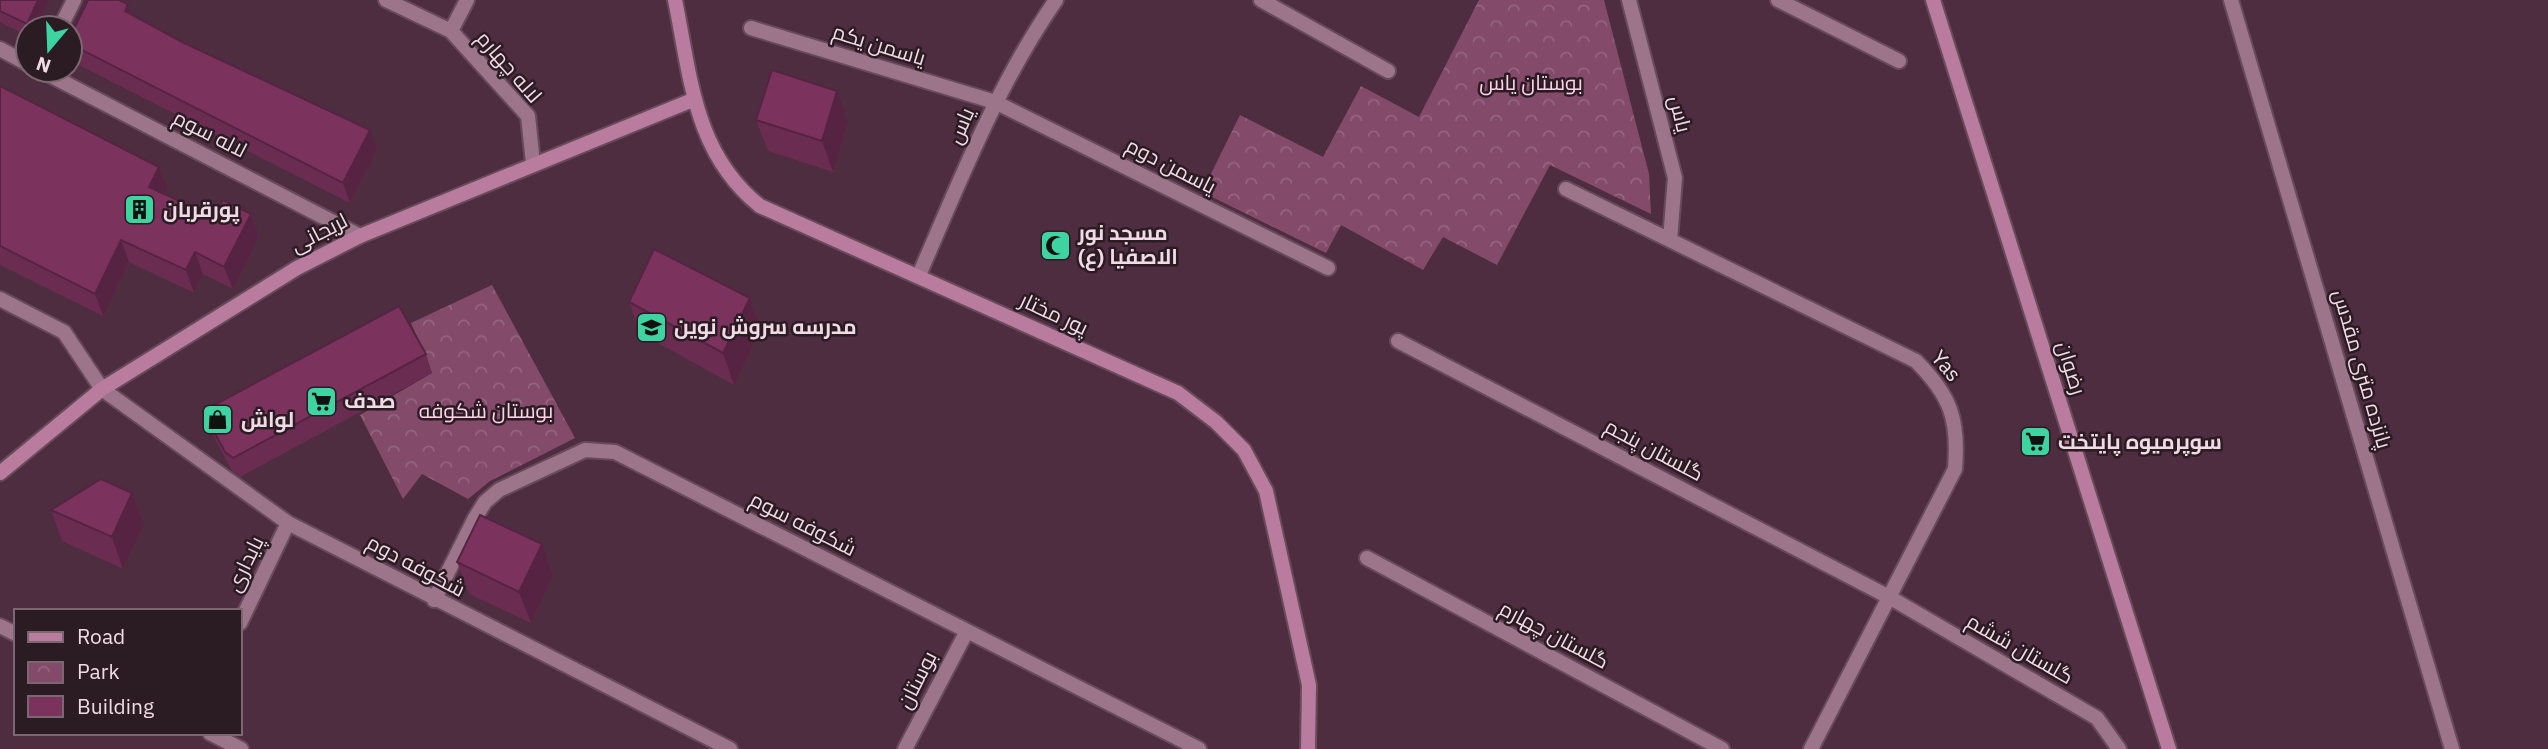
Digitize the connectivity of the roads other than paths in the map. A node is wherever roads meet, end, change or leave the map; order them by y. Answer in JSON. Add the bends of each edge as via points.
{"nodes":[{"id":1,"x":386,"y":0,"type":"edge"},
{"id":2,"x":467,"y":0,"type":"edge"},
{"id":3,"x":675,"y":0,"type":"edge"},
{"id":4,"x":1056,"y":0,"type":"edge"},
{"id":5,"x":1261,"y":0,"type":"edge"},
{"id":6,"x":1629,"y":0,"type":"edge"},
{"id":7,"x":1778,"y":0,"type":"edge"},
{"id":8,"x":1933,"y":0,"type":"edge"},
{"id":9,"x":2231,"y":0,"type":"edge"},
{"id":10,"x":751,"y":28,"type":"dead end"},
{"id":11,"x":451,"y":31,"type":"junction"},
{"id":12,"x":1899,"y":61,"type":"dead end"},
{"id":13,"x":1388,"y":71,"type":"dead end"},
{"id":14,"x":67,"y":84,"type":"edge"},
{"id":15,"x":695,"y":99,"type":"junction"},
{"id":16,"x":995,"y":102,"type":"junction"},
{"id":17,"x":533,"y":163,"type":"junction"},
{"id":18,"x":1566,"y":189,"type":"dead end"},
{"id":19,"x":360,"y":236,"type":"junction"},
{"id":20,"x":1670,"y":240,"type":"junction"},
{"id":21,"x":1328,"y":268,"type":"dead end"},
{"id":22,"x":919,"y":275,"type":"junction"},
{"id":23,"x":0,"y":299,"type":"edge"},
{"id":24,"x":1398,"y":341,"type":"dead end"},
{"id":25,"x":102,"y":389,"type":"junction"},
{"id":26,"x":0,"y":473,"type":"edge"},
{"id":27,"x":288,"y":523,"type":"junction"},
{"id":28,"x":1367,"y":558,"type":"dead end"},
{"id":29,"x":1889,"y":597,"type":"junction"},
{"id":30,"x":434,"y":600,"type":"junction"},
{"id":31,"x":242,"y":619,"type":"edge"},
{"id":32,"x":967,"y":631,"type":"junction"},
{"id":33,"x":214,"y":735,"type":"edge"},
{"id":34,"x":241,"y":749,"type":"edge"},
{"id":35,"x":730,"y":749,"type":"edge"},
{"id":36,"x":905,"y":749,"type":"edge"},
{"id":37,"x":1199,"y":749,"type":"edge"},
{"id":38,"x":1308,"y":749,"type":"edge"},
{"id":39,"x":1722,"y":749,"type":"edge"},
{"id":40,"x":1811,"y":749,"type":"edge"},
{"id":41,"x":2119,"y":749,"type":"edge"},
{"id":42,"x":2169,"y":749,"type":"edge"},
{"id":43,"x":2452,"y":749,"type":"edge"}],
"edges":[{"from":1,"to":11,"type":"street","name":"لاله چهارم"},
{"from":2,"to":11,"type":"street"},
{"from":3,"to":15,"type":"main road","name":"پور مختار"},
{"from":4,"to":16,"type":"street","name":"یاس"},
{"from":5,"to":13,"type":"street"},
{"from":6,"to":20,"type":"street","name":"یاس","via":[[1675,178]]},
{"from":7,"to":12,"type":"street"},
{"from":8,"to":42,"type":"main road","name":"رضوان"},
{"from":9,"to":43,"type":"street","name":"پانزده متری مقدس"},
{"from":10,"to":16,"type":"street","name":"یاسمن یکم"},
{"from":11,"to":17,"type":"street","name":"لاله چهارم","via":[[528,117]]},
{"from":14,"to":19,"type":"street","name":"لاله سوم"},
{"from":15,"to":17,"type":"main road","name":"لریجانی"},
{"from":15,"to":22,"type":"main road","name":"پور مختار","via":[[719,163],[751,199]]},
{"from":16,"to":21,"type":"street","name":"یاسمن دوم"},
{"from":16,"to":22,"type":"street","name":"یاس"},
{"from":17,"to":19,"type":"main road","name":"لریجانی"},
{"from":18,"to":20,"type":"street","name":"Yas"},
{"from":19,"to":25,"type":"main road","name":"لریجانی","via":[[297,268]]},
{"from":20,"to":29,"type":"street","name":"Yas","via":[[1916,361],[1937,383],[1952,409],[1958,439],[1955,469]]},
{"from":22,"to":38,"type":"main road","name":"پور مختار","via":[[1178,393],[1244,450],[1266,491],[1310,685]]},
{"from":23,"to":25,"type":"street","via":[[64,332]]},
{"from":24,"to":29,"type":"street","name":"گلستان پنجم"},
{"from":25,"to":26,"type":"main road","name":"لریجانی"},
{"from":25,"to":27,"type":"street","name":"شکوفه دوم"},
{"from":27,"to":30,"type":"street","name":"شکوفه دوم"},
{"from":27,"to":31,"type":"street","name":"پایداری"},
{"from":28,"to":39,"type":"street","name":"گلستان چهارم"},
{"from":29,"to":40,"type":"street","name":"Yas"},
{"from":29,"to":41,"type":"street","name":"گلستان ششم","via":[[2096,718]]},
{"from":30,"to":32,"type":"street","name":"شکوفه سوم","via":[[485,502],[499,490],[585,450],[615,452]]},
{"from":30,"to":35,"type":"street","name":"شکوفه دوم"},
{"from":32,"to":36,"type":"street","name":"بوستان"},
{"from":32,"to":37,"type":"street","name":"شکوفه سوم"},
{"from":33,"to":34,"type":"street"}]}
